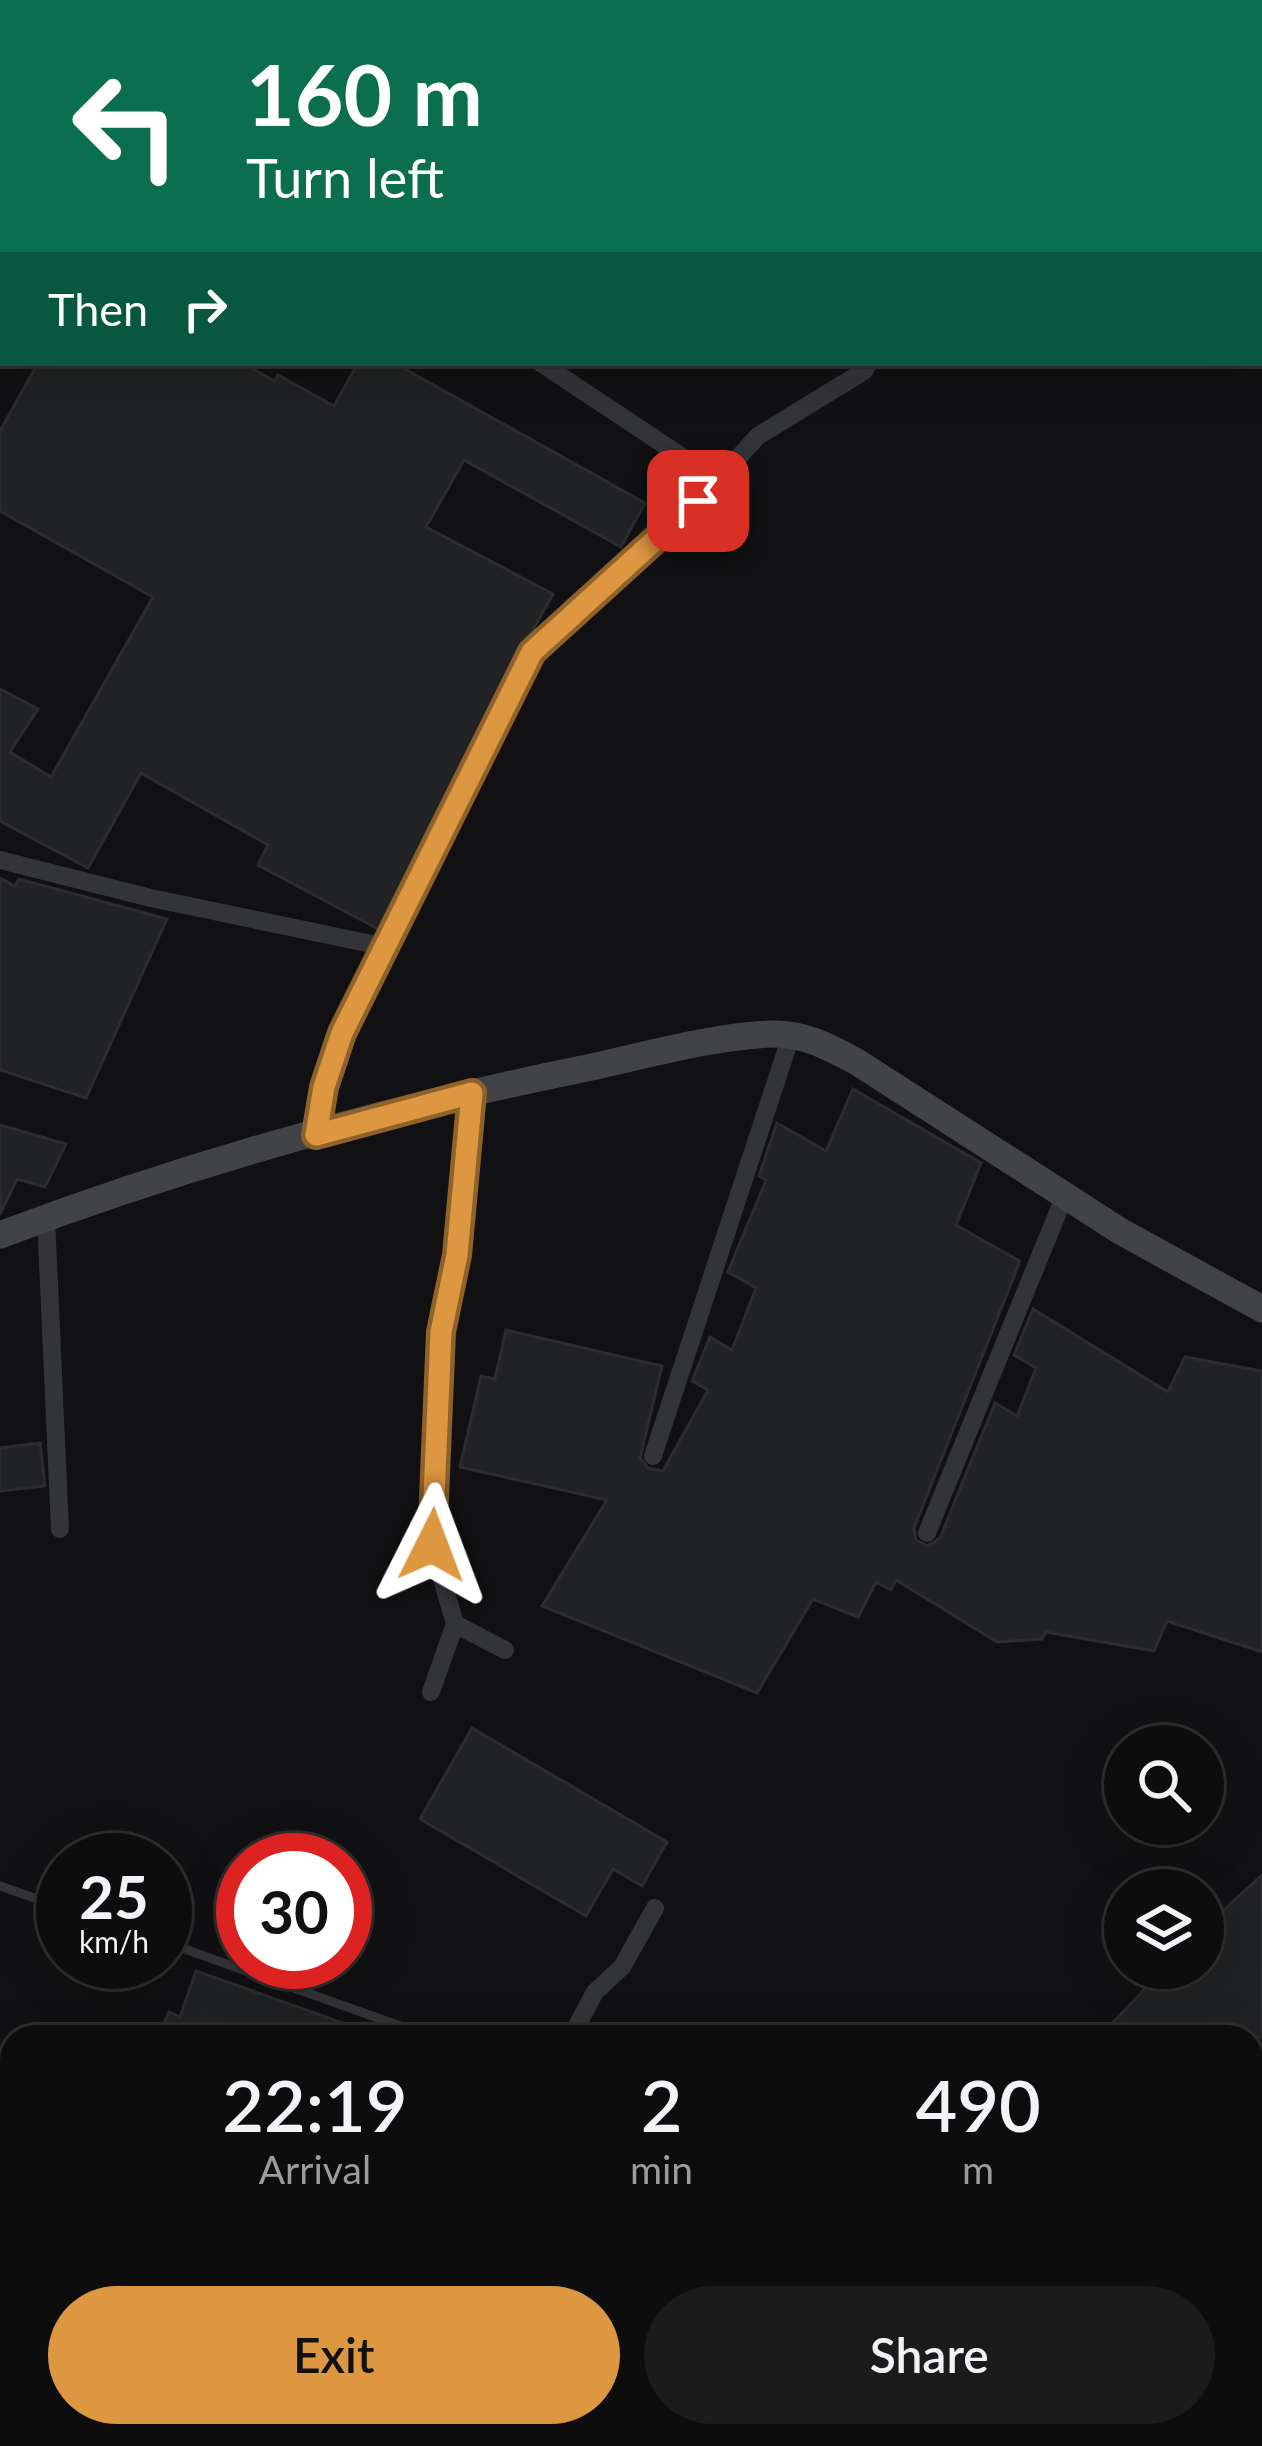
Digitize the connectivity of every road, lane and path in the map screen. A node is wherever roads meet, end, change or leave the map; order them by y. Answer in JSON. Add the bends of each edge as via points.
{"nodes":[{"id":1,"x":546,"y":366,"type":"edge"},
{"id":2,"x":867,"y":366,"type":"edge"},
{"id":3,"x":717,"y":480,"type":"junction"},
{"id":4,"x":0,"y":860,"type":"edge"},
{"id":5,"x":386,"y":947,"type":"junction"},
{"id":6,"x":791,"y":1036,"type":"junction"},
{"id":7,"x":472,"y":1093,"type":"junction"},
{"id":8,"x":316,"y":1135,"type":"junction"},
{"id":9,"x":1065,"y":1196,"type":"junction"},
{"id":10,"x":46,"y":1218,"type":"junction"},
{"id":11,"x":0,"y":1235,"type":"edge"},
{"id":12,"x":1262,"y":1309,"type":"edge"},
{"id":13,"x":653,"y":1456,"type":"dead end"},
{"id":14,"x":60,"y":1529,"type":"dead end"},
{"id":15,"x":927,"y":1533,"type":"dead end"},
{"id":16,"x":454,"y":1624,"type":"junction"},
{"id":17,"x":505,"y":1650,"type":"dead end"},
{"id":18,"x":431,"y":1691,"type":"dead end"},
{"id":19,"x":0,"y":1886,"type":"edge"},
{"id":20,"x":36,"y":1899,"type":"edge"},
{"id":21,"x":656,"y":1908,"type":"dead end"},
{"id":22,"x":192,"y":1952,"type":"edge"},
{"id":23,"x":397,"y":2025,"type":"edge"},
{"id":24,"x":577,"y":2025,"type":"edge"}],
"edges":[{"from":1,"to":3,"type":"street"},
{"from":2,"to":3,"type":"street","via":[[758,436]]},
{"from":3,"to":5,"type":"street","via":[[532,652]]},
{"from":4,"to":5,"type":"street"},
{"from":5,"to":8,"type":"street","via":[[342,1033]]},
{"from":6,"to":7,"type":"street","via":[[706,1043]]},
{"from":6,"to":9,"type":"street","via":[[857,1062]]},
{"from":6,"to":13,"type":"street"},
{"from":7,"to":8,"type":"street"},
{"from":7,"to":16,"type":"street","via":[[441,1332],[432,1545]]},
{"from":8,"to":10,"type":"street"},
{"from":9,"to":12,"type":"street"},
{"from":9,"to":15,"type":"street"},
{"from":10,"to":11,"type":"street"},
{"from":10,"to":14,"type":"street"},
{"from":16,"to":17,"type":"street"},
{"from":16,"to":18,"type":"street"},
{"from":19,"to":20,"type":"lane"},
{"from":21,"to":24,"type":"street"},
{"from":22,"to":23,"type":"lane"}]}
